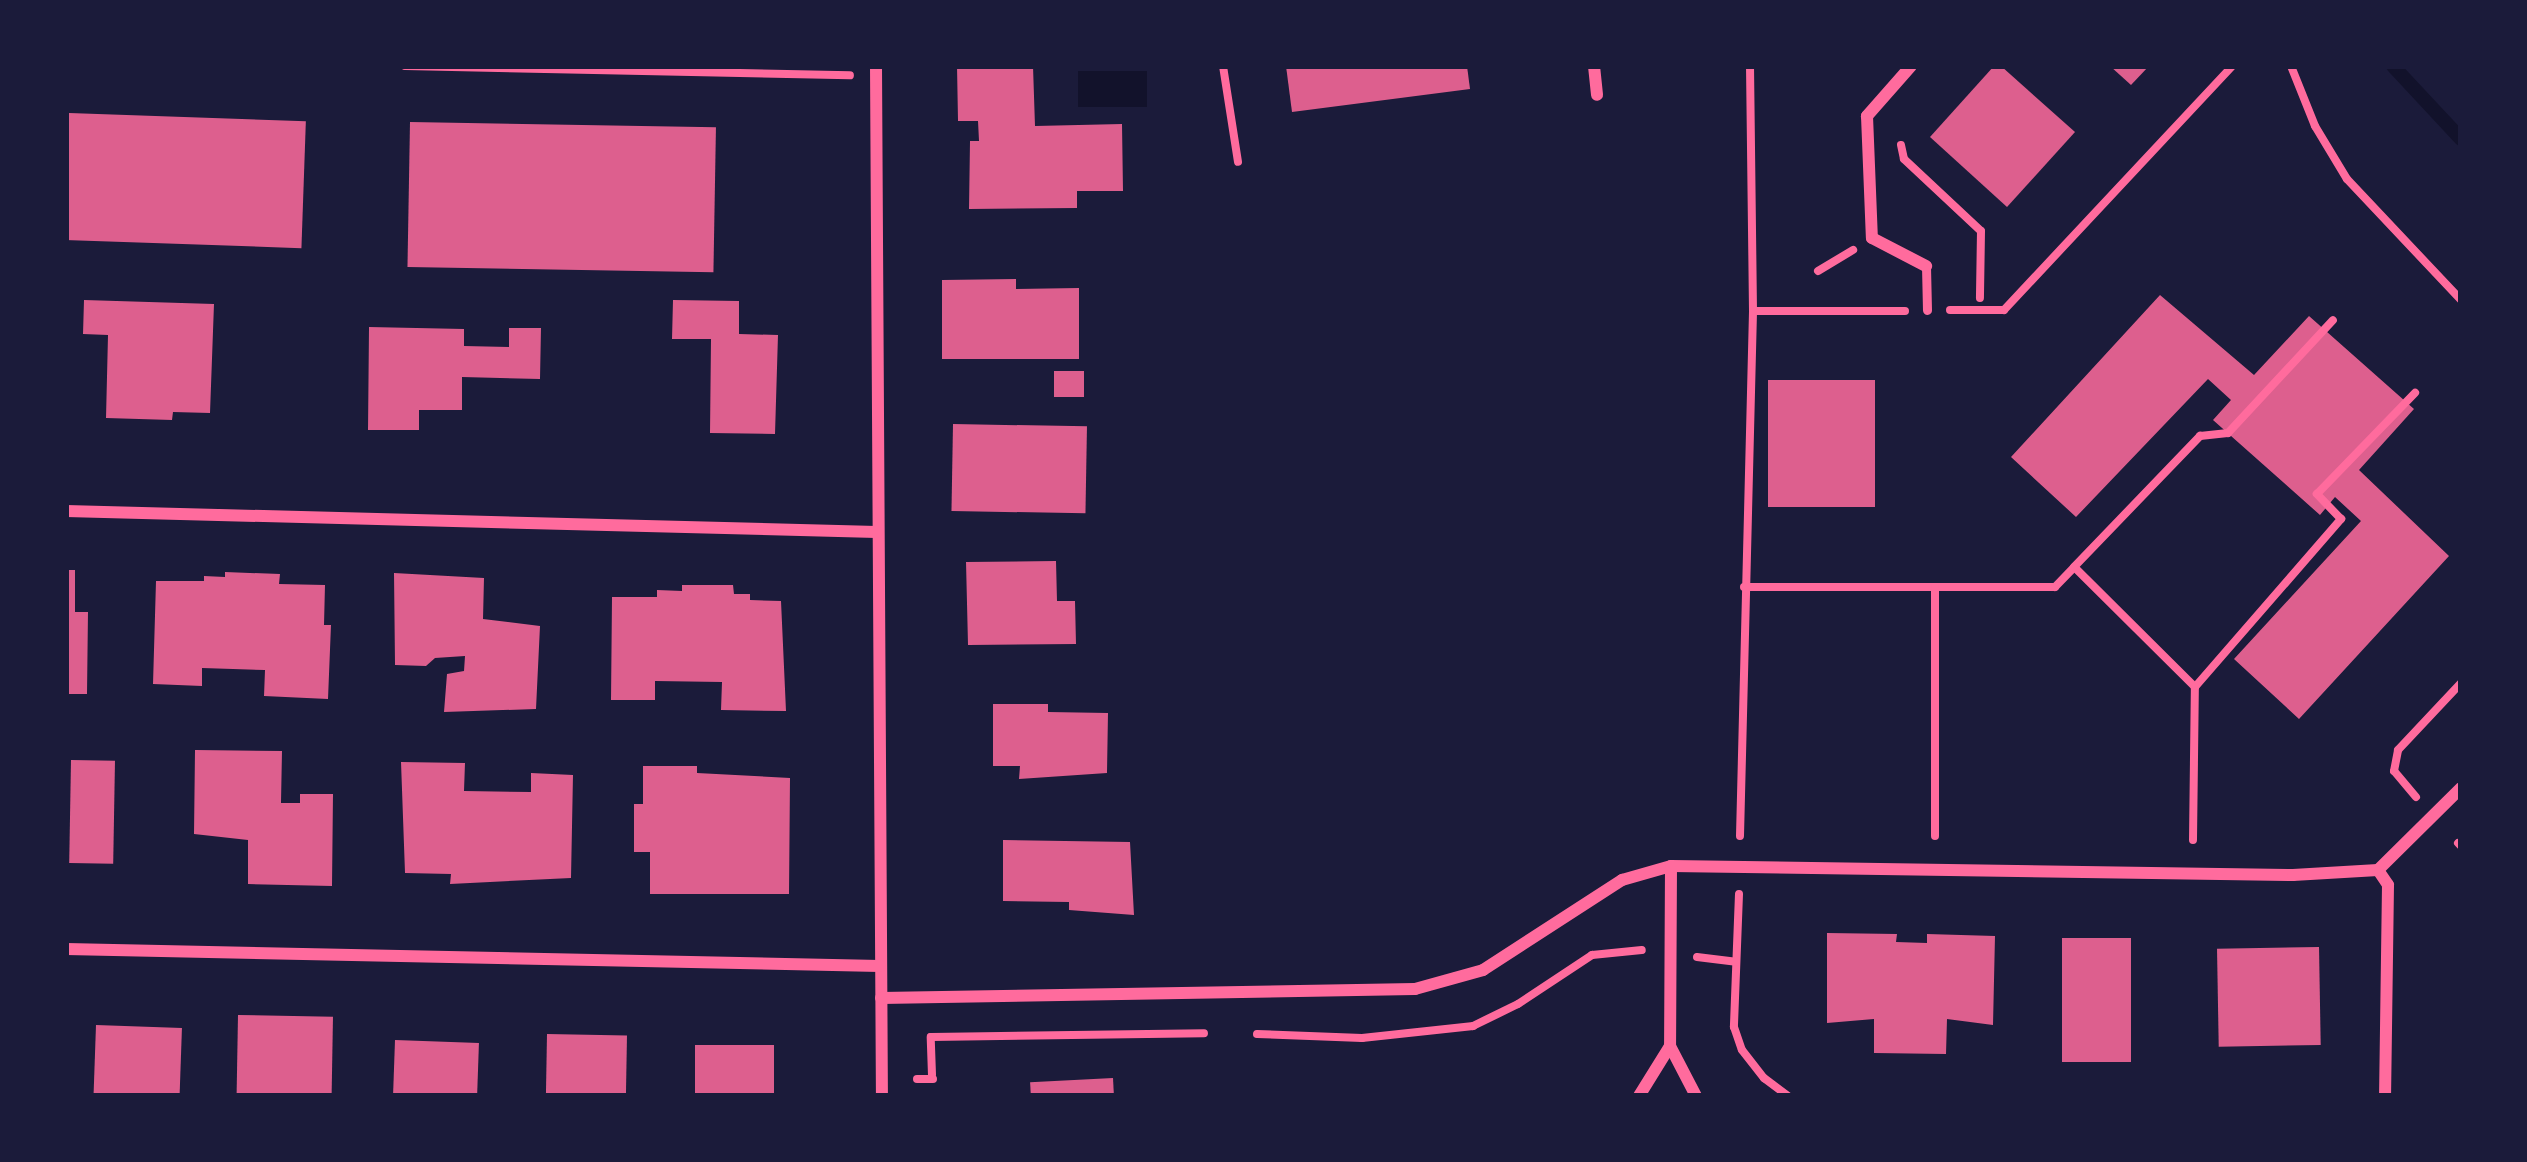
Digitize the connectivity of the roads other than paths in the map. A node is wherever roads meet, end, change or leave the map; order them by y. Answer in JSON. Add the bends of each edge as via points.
{"nodes":[{"id":1,"x":1594,"y":66,"type":"edge"},
{"id":2,"x":1912,"y":66,"type":"edge"},
{"id":3,"x":876,"y":70,"type":"edge"},
{"id":4,"x":1597,"y":95,"type":"dead end"},
{"id":5,"x":1926,"y":266,"type":"joint"},
{"id":6,"x":1927,"y":310,"type":"road end"},
{"id":7,"x":66,"y":511,"type":"edge"},
{"id":8,"x":878,"y":532,"type":"junction"},
{"id":9,"x":2461,"y":788,"type":"edge"},
{"id":10,"x":1671,"y":866,"type":"junction"},
{"id":11,"x":2378,"y":869,"type":"junction"},
{"id":12,"x":66,"y":949,"type":"edge"},
{"id":13,"x":880,"y":966,"type":"junction"},
{"id":14,"x":881,"y":998,"type":"junction"},
{"id":15,"x":1670,"y":1046,"type":"junction"},
{"id":16,"x":882,"y":1096,"type":"edge"},
{"id":17,"x":1639,"y":1096,"type":"edge"},
{"id":18,"x":1696,"y":1096,"type":"edge"},
{"id":19,"x":2385,"y":1096,"type":"edge"}],
"edges":[{"from":1,"to":4,"type":"street"},
{"from":2,"to":5,"type":"street","via":[[1867,116],[1872,238]]},
{"from":3,"to":8,"type":"street"},
{"from":5,"to":6,"type":"lane"},
{"from":7,"to":8,"type":"street"},
{"from":8,"to":13,"type":"street"},
{"from":9,"to":11,"type":"street"},
{"from":10,"to":11,"type":"street","via":[[2293,875]]},
{"from":10,"to":14,"type":"street","via":[[1622,880],[1483,970],[1415,988]]},
{"from":10,"to":15,"type":"street"},
{"from":11,"to":19,"type":"street","via":[[2388,885]]},
{"from":12,"to":13,"type":"street"},
{"from":13,"to":14,"type":"street"},
{"from":14,"to":16,"type":"street"},
{"from":15,"to":17,"type":"street"},
{"from":15,"to":18,"type":"street"}]}
